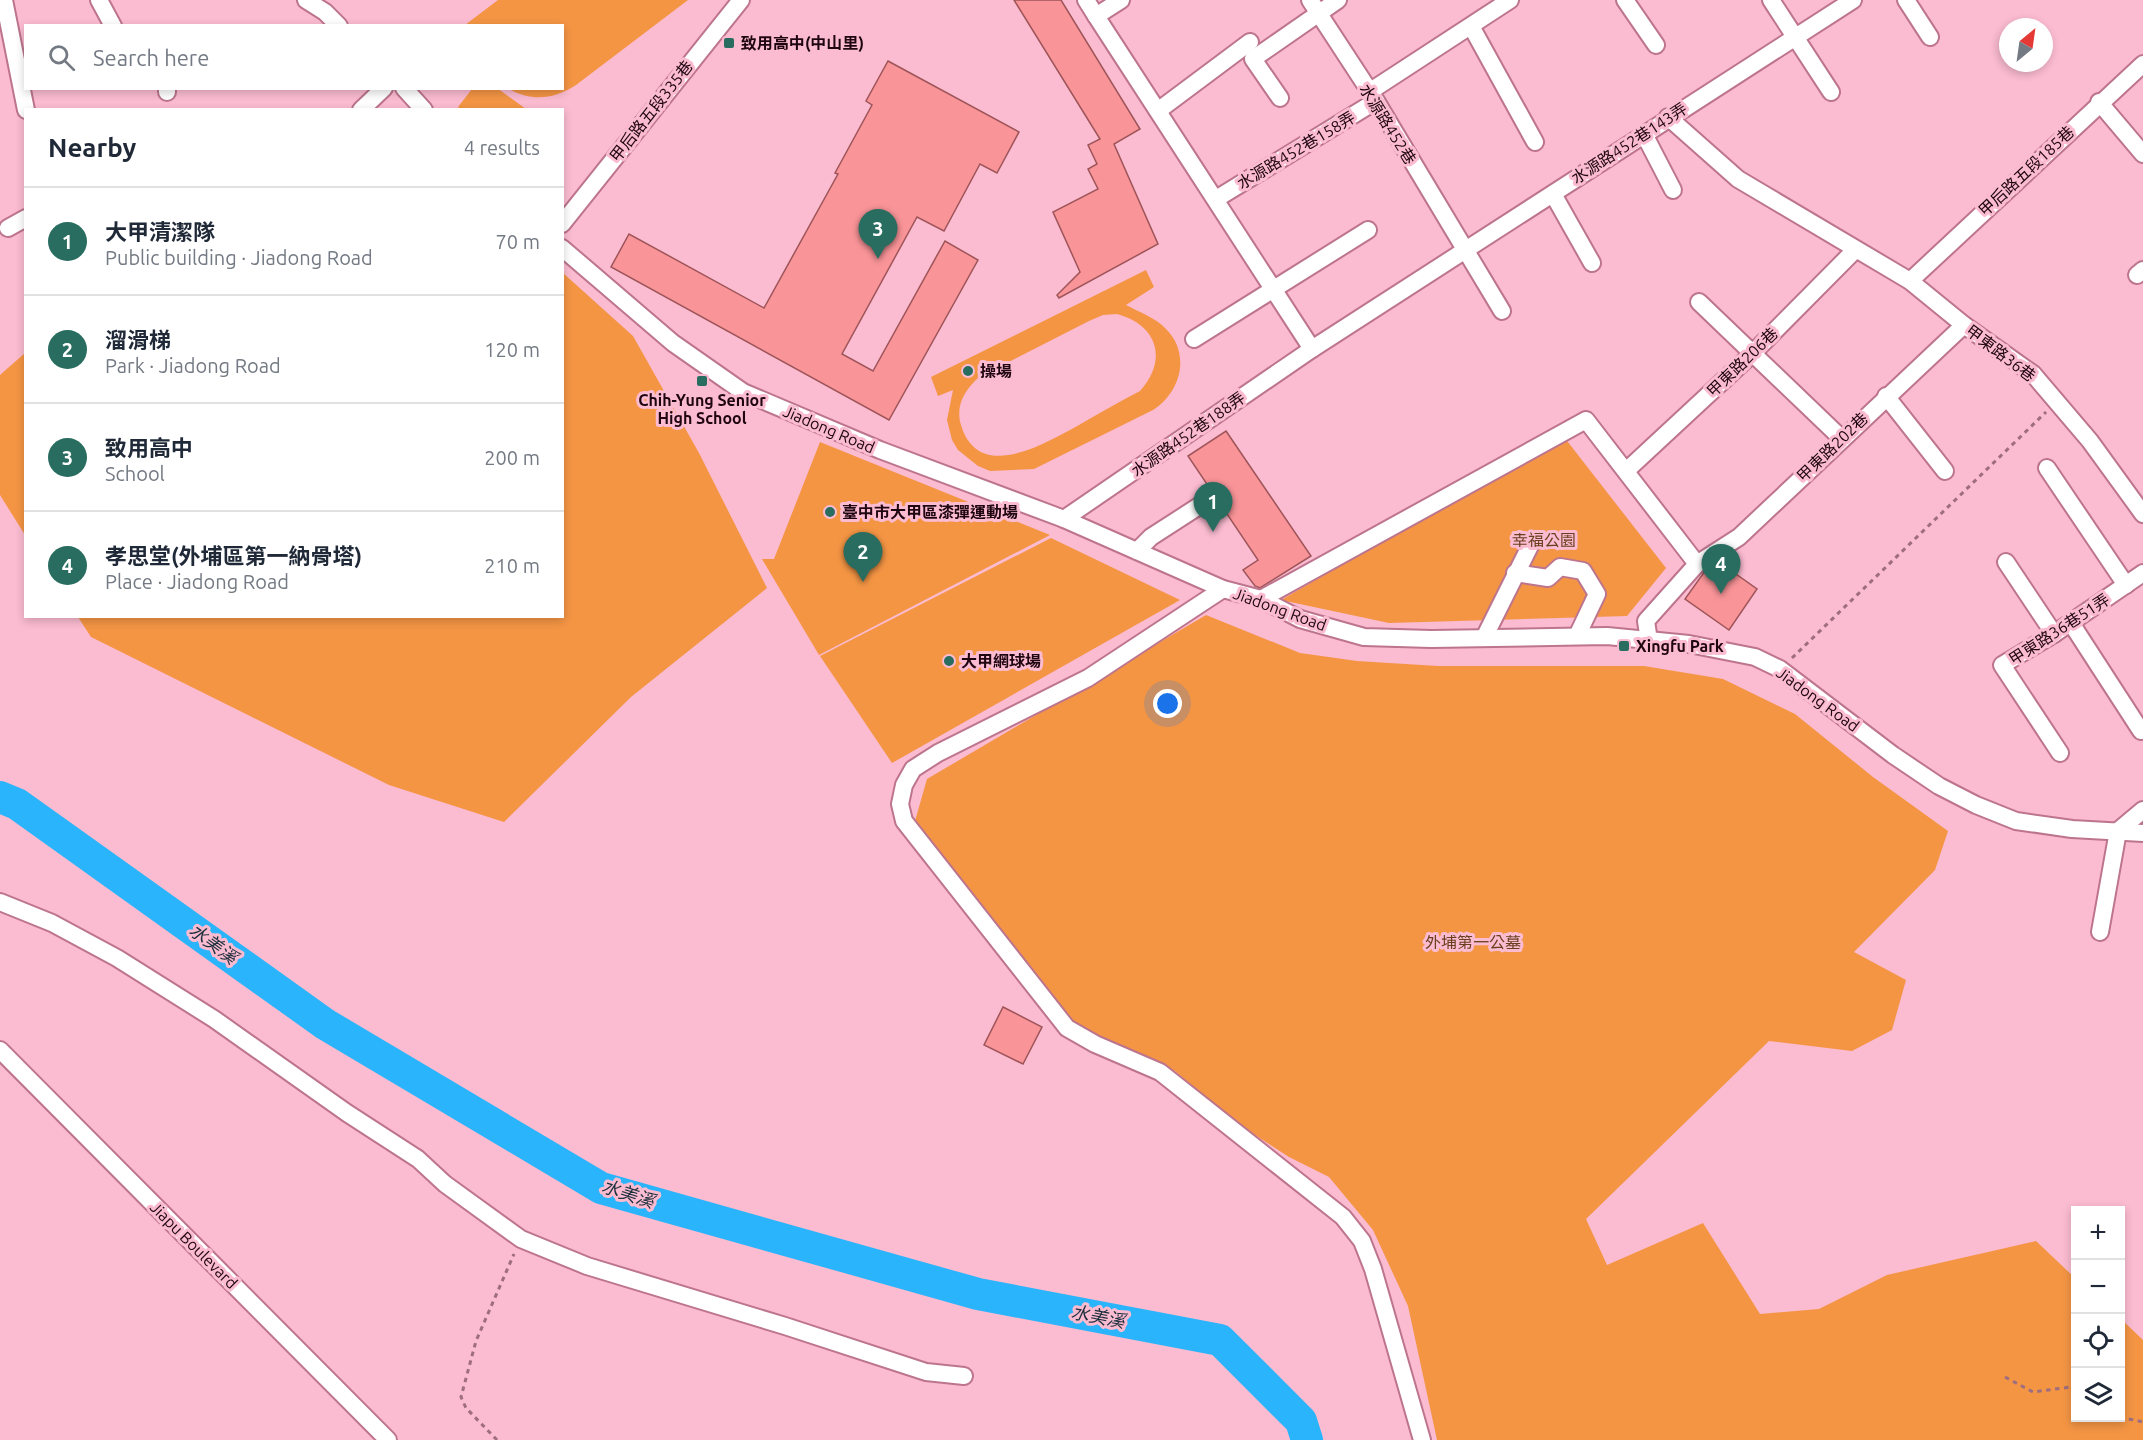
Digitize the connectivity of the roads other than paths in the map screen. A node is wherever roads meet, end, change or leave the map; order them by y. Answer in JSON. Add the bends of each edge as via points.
{"nodes":[{"id":1,"x":99,"y":0,"type":"edge"},
{"id":2,"x":306,"y":0,"type":"edge"},
{"id":3,"x":741,"y":0,"type":"edge"},
{"id":4,"x":1086,"y":0,"type":"edge"},
{"id":5,"x":1121,"y":0,"type":"edge"},
{"id":6,"x":1338,"y":0,"type":"edge"},
{"id":7,"x":1510,"y":0,"type":"edge"},
{"id":8,"x":1624,"y":0,"type":"edge"},
{"id":9,"x":1771,"y":0,"type":"edge"},
{"id":10,"x":1853,"y":0,"type":"edge"},
{"id":11,"x":1906,"y":0,"type":"edge"},
{"id":12,"x":1314,"y":7,"type":"edge"},
{"id":13,"x":3,"y":11,"type":"edge"},
{"id":14,"x":1096,"y":16,"type":"junction"},
{"id":15,"x":112,"y":24,"type":"edge"},
{"id":16,"x":337,"y":24,"type":"edge"},
{"id":17,"x":1471,"y":26,"type":"junction"},
{"id":18,"x":1930,"y":37,"type":"dead end"},
{"id":19,"x":1797,"y":38,"type":"junction"},
{"id":20,"x":1250,"y":42,"type":"dead end"},
{"id":21,"x":1656,"y":45,"type":"dead end"},
{"id":22,"x":2143,"y":64,"type":"edge"},
{"id":23,"x":382,"y":90,"type":"edge"},
{"id":24,"x":406,"y":90,"type":"edge"},
{"id":25,"x":1831,"y":92,"type":"dead end"},
{"id":26,"x":1373,"y":97,"type":"junction"},
{"id":27,"x":1280,"y":98,"type":"dead end"},
{"id":28,"x":2099,"y":102,"type":"junction"},
{"id":29,"x":26,"y":108,"type":"edge"},
{"id":30,"x":363,"y":108,"type":"edge"},
{"id":31,"x":422,"y":108,"type":"edge"},
{"id":32,"x":1159,"y":110,"type":"junction"},
{"id":33,"x":1668,"y":117,"type":"junction"},
{"id":34,"x":1644,"y":134,"type":"junction"},
{"id":35,"x":1535,"y":142,"type":"dead end"},
{"id":36,"x":2143,"y":154,"type":"edge"},
{"id":37,"x":1673,"y":190,"type":"dead end"},
{"id":38,"x":1552,"y":194,"type":"junction"},
{"id":39,"x":1216,"y":199,"type":"junction"},
{"id":40,"x":24,"y":219,"type":"edge"},
{"id":41,"x":564,"y":221,"type":"edge"},
{"id":42,"x":8,"y":228,"type":"dead end"},
{"id":43,"x":1368,"y":230,"type":"dead end"},
{"id":44,"x":564,"y":250,"type":"edge"},
{"id":45,"x":1855,"y":250,"type":"junction"},
{"id":46,"x":1464,"y":251,"type":"junction"},
{"id":47,"x":1592,"y":263,"type":"dead end"},
{"id":48,"x":1910,"y":281,"type":"junction"},
{"id":49,"x":1271,"y":289,"type":"junction"},
{"id":50,"x":1699,"y":302,"type":"dead end"},
{"id":51,"x":1502,"y":311,"type":"dead end"},
{"id":52,"x":1964,"y":325,"type":"junction"},
{"id":53,"x":1194,"y":339,"type":"dead end"},
{"id":54,"x":1312,"y":349,"type":"junction"},
{"id":55,"x":1751,"y":355,"type":"junction"},
{"id":56,"x":1886,"y":396,"type":"junction"},
{"id":57,"x":1841,"y":438,"type":"junction"},
{"id":58,"x":2047,"y":468,"type":"dead end"},
{"id":59,"x":1626,"y":471,"type":"junction"},
{"id":60,"x":1945,"y":471,"type":"dead end"},
{"id":61,"x":1199,"y":506,"type":"dead end"},
{"id":62,"x":2143,"y":514,"type":"edge"},
{"id":63,"x":1064,"y":519,"type":"junction"},
{"id":64,"x":1530,"y":546,"type":"dead end"},
{"id":65,"x":1137,"y":551,"type":"junction"},
{"id":66,"x":2006,"y":562,"type":"dead end"},
{"id":67,"x":1697,"y":564,"type":"junction"},
{"id":68,"x":1515,"y":573,"type":"junction"},
{"id":69,"x":2138,"y":579,"type":"edge"},
{"id":70,"x":1223,"y":589,"type":"junction"},
{"id":71,"x":1261,"y":599,"type":"junction"},
{"id":72,"x":2071,"y":623,"type":"junction"},
{"id":73,"x":2054,"y":634,"type":"junction"},
{"id":74,"x":1485,"y":636,"type":"junction"},
{"id":75,"x":1577,"y":636,"type":"junction"},
{"id":76,"x":1649,"y":641,"type":"junction"},
{"id":77,"x":2141,"y":730,"type":"dead end"},
{"id":78,"x":2060,"y":753,"type":"dead end"},
{"id":79,"x":2143,"y":810,"type":"edge"},
{"id":80,"x":2118,"y":831,"type":"junction"},
{"id":81,"x":2143,"y":833,"type":"edge"},
{"id":82,"x":0,"y":902,"type":"edge"},
{"id":83,"x":2100,"y":932,"type":"dead end"},
{"id":84,"x":0,"y":1050,"type":"edge"},
{"id":85,"x":964,"y":1376,"type":"dead end"},
{"id":86,"x":388,"y":1440,"type":"edge"},
{"id":87,"x":1422,"y":1440,"type":"edge"}],
"edges":[{"from":1,"to":15,"type":"street"},
{"from":2,"to":16,"type":"street"},
{"from":3,"to":41,"type":"street","name":"甲后路五段335巷"},
{"from":4,"to":14,"type":"street"},
{"from":5,"to":14,"type":"street"},
{"from":6,"to":12,"type":"street"},
{"from":7,"to":17,"type":"street","name":"水源路452巷158弄"},
{"from":8,"to":21,"type":"street"},
{"from":9,"to":19,"type":"street"},
{"from":10,"to":19,"type":"street","name":"水源路452巷143弄"},
{"from":11,"to":18,"type":"street"},
{"from":12,"to":26,"type":"street","name":"水源路452巷"},
{"from":12,"to":27,"type":"street","via":[[1253,59]]},
{"from":13,"to":29,"type":"street"},
{"from":14,"to":32,"type":"street"},
{"from":17,"to":26,"type":"street","name":"水源路452巷158弄"},
{"from":17,"to":35,"type":"street"},
{"from":19,"to":25,"type":"street"},
{"from":19,"to":33,"type":"street","name":"水源路452巷143弄"},
{"from":20,"to":32,"type":"street"},
{"from":22,"to":28,"type":"street","name":"甲后路五段185巷"},
{"from":23,"to":30,"type":"street"},
{"from":24,"to":31,"type":"street"},
{"from":26,"to":39,"type":"street","name":"水源路452巷158弄"},
{"from":26,"to":46,"type":"street","name":"水源路452巷"},
{"from":28,"to":36,"type":"street"},
{"from":28,"to":48,"type":"street","name":"甲后路五段185巷"},
{"from":32,"to":39,"type":"street"},
{"from":33,"to":34,"type":"street","name":"水源路452巷143弄"},
{"from":33,"to":45,"type":"street","name":"甲東路36巷","via":[[1738,179]]},
{"from":34,"to":37,"type":"street"},
{"from":34,"to":38,"type":"street","name":"水源路452巷143弄"},
{"from":38,"to":46,"type":"street","name":"水源路452巷143弄"},
{"from":38,"to":47,"type":"street"},
{"from":39,"to":49,"type":"street"},
{"from":40,"to":42,"type":"street"},
{"from":43,"to":49,"type":"street"},
{"from":44,"to":63,"type":"street","name":"Jiadong Road","via":[[673,343],[742,392],[880,450]]},
{"from":45,"to":48,"type":"street","name":"甲東路36巷"},
{"from":45,"to":55,"type":"street","name":"甲東路206巷"},
{"from":46,"to":51,"type":"street","name":"水源路452巷"},
{"from":46,"to":54,"type":"street","name":"水源路452巷188弄"},
{"from":48,"to":52,"type":"street","name":"甲東路36巷"},
{"from":49,"to":53,"type":"street"},
{"from":49,"to":54,"type":"street"},
{"from":50,"to":55,"type":"street"},
{"from":52,"to":56,"type":"street","name":"甲東路202巷"},
{"from":52,"to":62,"type":"street","name":"甲東路36巷","via":[[2033,374],[2090,441]]},
{"from":54,"to":63,"type":"street","name":"水源路452巷188弄"},
{"from":55,"to":57,"type":"street"},
{"from":55,"to":59,"type":"street","name":"甲東路206巷"},
{"from":56,"to":57,"type":"street","name":"甲東路202巷"},
{"from":56,"to":60,"type":"street"},
{"from":57,"to":67,"type":"street","name":"甲東路202巷","via":[[1739,537]]},
{"from":58,"to":69,"type":"street"},
{"from":59,"to":67,"type":"street"},
{"from":59,"to":71,"type":"street","via":[[1586,420]]},
{"from":61,"to":65,"type":"street","via":[[1151,537]]},
{"from":63,"to":65,"type":"street","name":"Jiadong Road"},
{"from":64,"to":68,"type":"street"},
{"from":65,"to":70,"type":"street","name":"Jiadong Road"},
{"from":66,"to":73,"type":"street"},
{"from":67,"to":76,"type":"street","name":"甲東路202巷","via":[[1646,621]]},
{"from":68,"to":74,"type":"street"},
{"from":68,"to":75,"type":"street","via":[[1548,578],[1560,567],[1583,571],[1597,594]]},
{"from":69,"to":72,"type":"street","name":"甲東路36巷51弄"},
{"from":70,"to":71,"type":"street","name":"Jiadong Road"},
{"from":70,"to":87,"type":"street","via":[[1088,678],[938,753],[914,769],[904,785],[900,804],[904,821],[1067,1028],[1160,1072],[1343,1217],[1362,1241],[1373,1269]]},
{"from":71,"to":74,"type":"street","name":"Jiadong Road","via":[[1300,619],[1364,637]]},
{"from":72,"to":73,"type":"street","name":"甲東路36巷51弄"},
{"from":72,"to":77,"type":"street"},
{"from":73,"to":78,"type":"street","name":"甲東路36巷51弄","via":[[2002,665]]},
{"from":74,"to":75,"type":"street","name":"Jiadong Road"},
{"from":75,"to":76,"type":"street","name":"Jiadong Road"},
{"from":76,"to":80,"type":"street","name":"Jiadong Road","via":[[1755,657],[1780,669],[1893,755],[1976,805],[2016,821]]},
{"from":79,"to":80,"type":"street"},
{"from":80,"to":81,"type":"street","name":"Jiadong Road"},
{"from":80,"to":83,"type":"street"},
{"from":82,"to":85,"type":"street","via":[[52,923],[117,958],[214,1018],[418,1159],[444,1184],[521,1239],[587,1266],[926,1372]]},
{"from":84,"to":86,"type":"street","name":"Jiapu Boulevard"}]}
